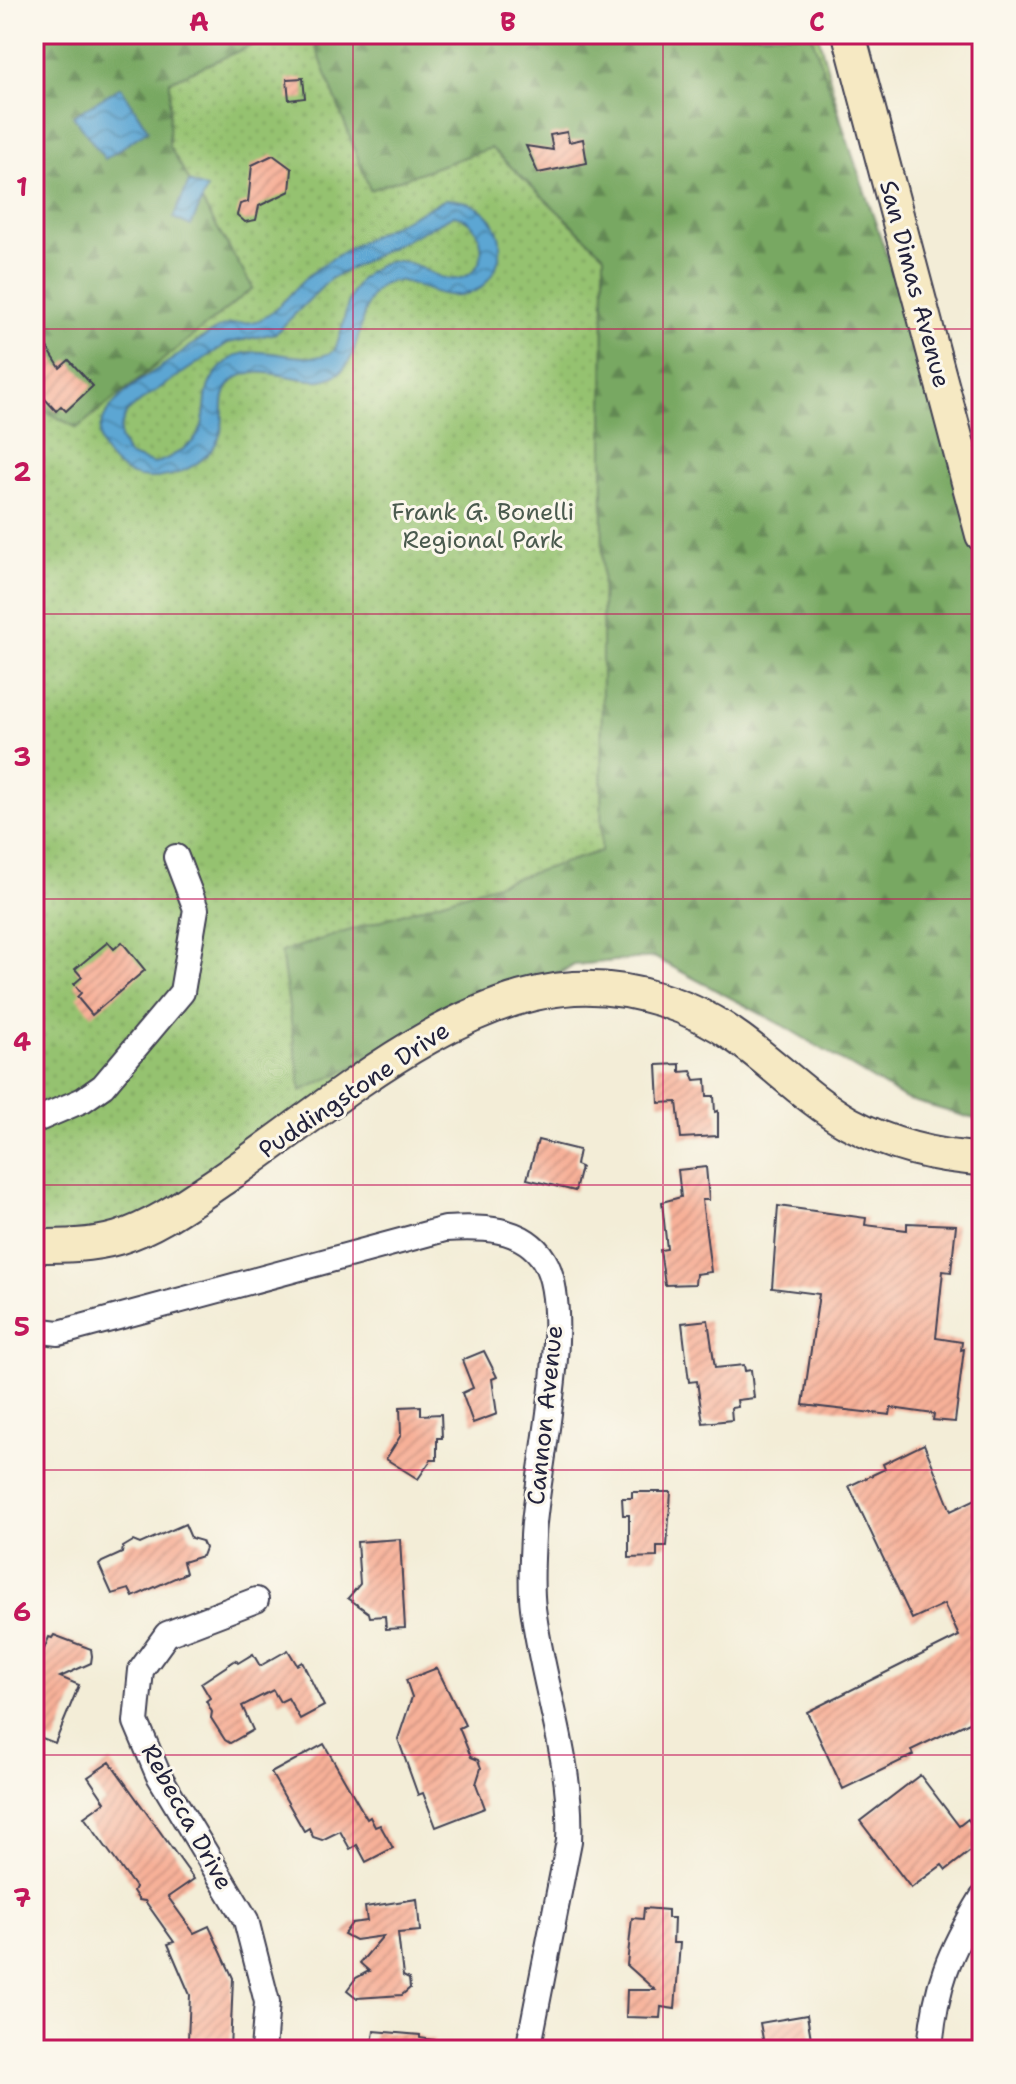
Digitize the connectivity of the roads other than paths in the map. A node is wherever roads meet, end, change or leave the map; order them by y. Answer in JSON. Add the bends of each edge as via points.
{"nodes":[{"id":1,"x":849,"y":34,"type":"edge"},
{"id":2,"x":982,"y":535,"type":"edge"},
{"id":3,"x":176,"y":857,"type":"dead end"},
{"id":4,"x":34,"y":1121,"type":"edge"},
{"id":5,"x":982,"y":1159,"type":"edge"},
{"id":6,"x":34,"y":1246,"type":"edge"},
{"id":7,"x":34,"y":1330,"type":"edge"},
{"id":8,"x":256,"y":1600,"type":"dead end"},
{"id":9,"x":982,"y":1898,"type":"edge"},
{"id":10,"x":263,"y":2050,"type":"edge"},
{"id":11,"x":528,"y":2050,"type":"edge"},
{"id":12,"x":930,"y":2050,"type":"edge"}],
"edges":[{"from":1,"to":2,"type":"street","name":"San Dimas Avenue"},
{"from":3,"to":4,"type":"street","via":[[196,909],[182,992],[103,1086]]},
{"from":5,"to":6,"type":"street","name":"Puddingstone Drive","via":[[898,1146],[849,1123],[703,1017],[651,996],[575,988],[532,994],[458,1021],[409,1049],[167,1217],[117,1238]]},
{"from":7,"to":11,"type":"street","name":"Cannon Avenue","via":[[59,1333],[445,1229],[481,1227],[509,1233],[544,1260],[554,1288],[557,1326],[533,1532],[533,1606],[571,1806],[569,1841]]},
{"from":8,"to":10,"type":"street","name":"Rebecca Drive","via":[[167,1634],[141,1670],[136,1722],[158,1774],[246,1920],[267,2002]]},
{"from":9,"to":12,"type":"street","via":[[958,1937],[934,2002]]}]}
